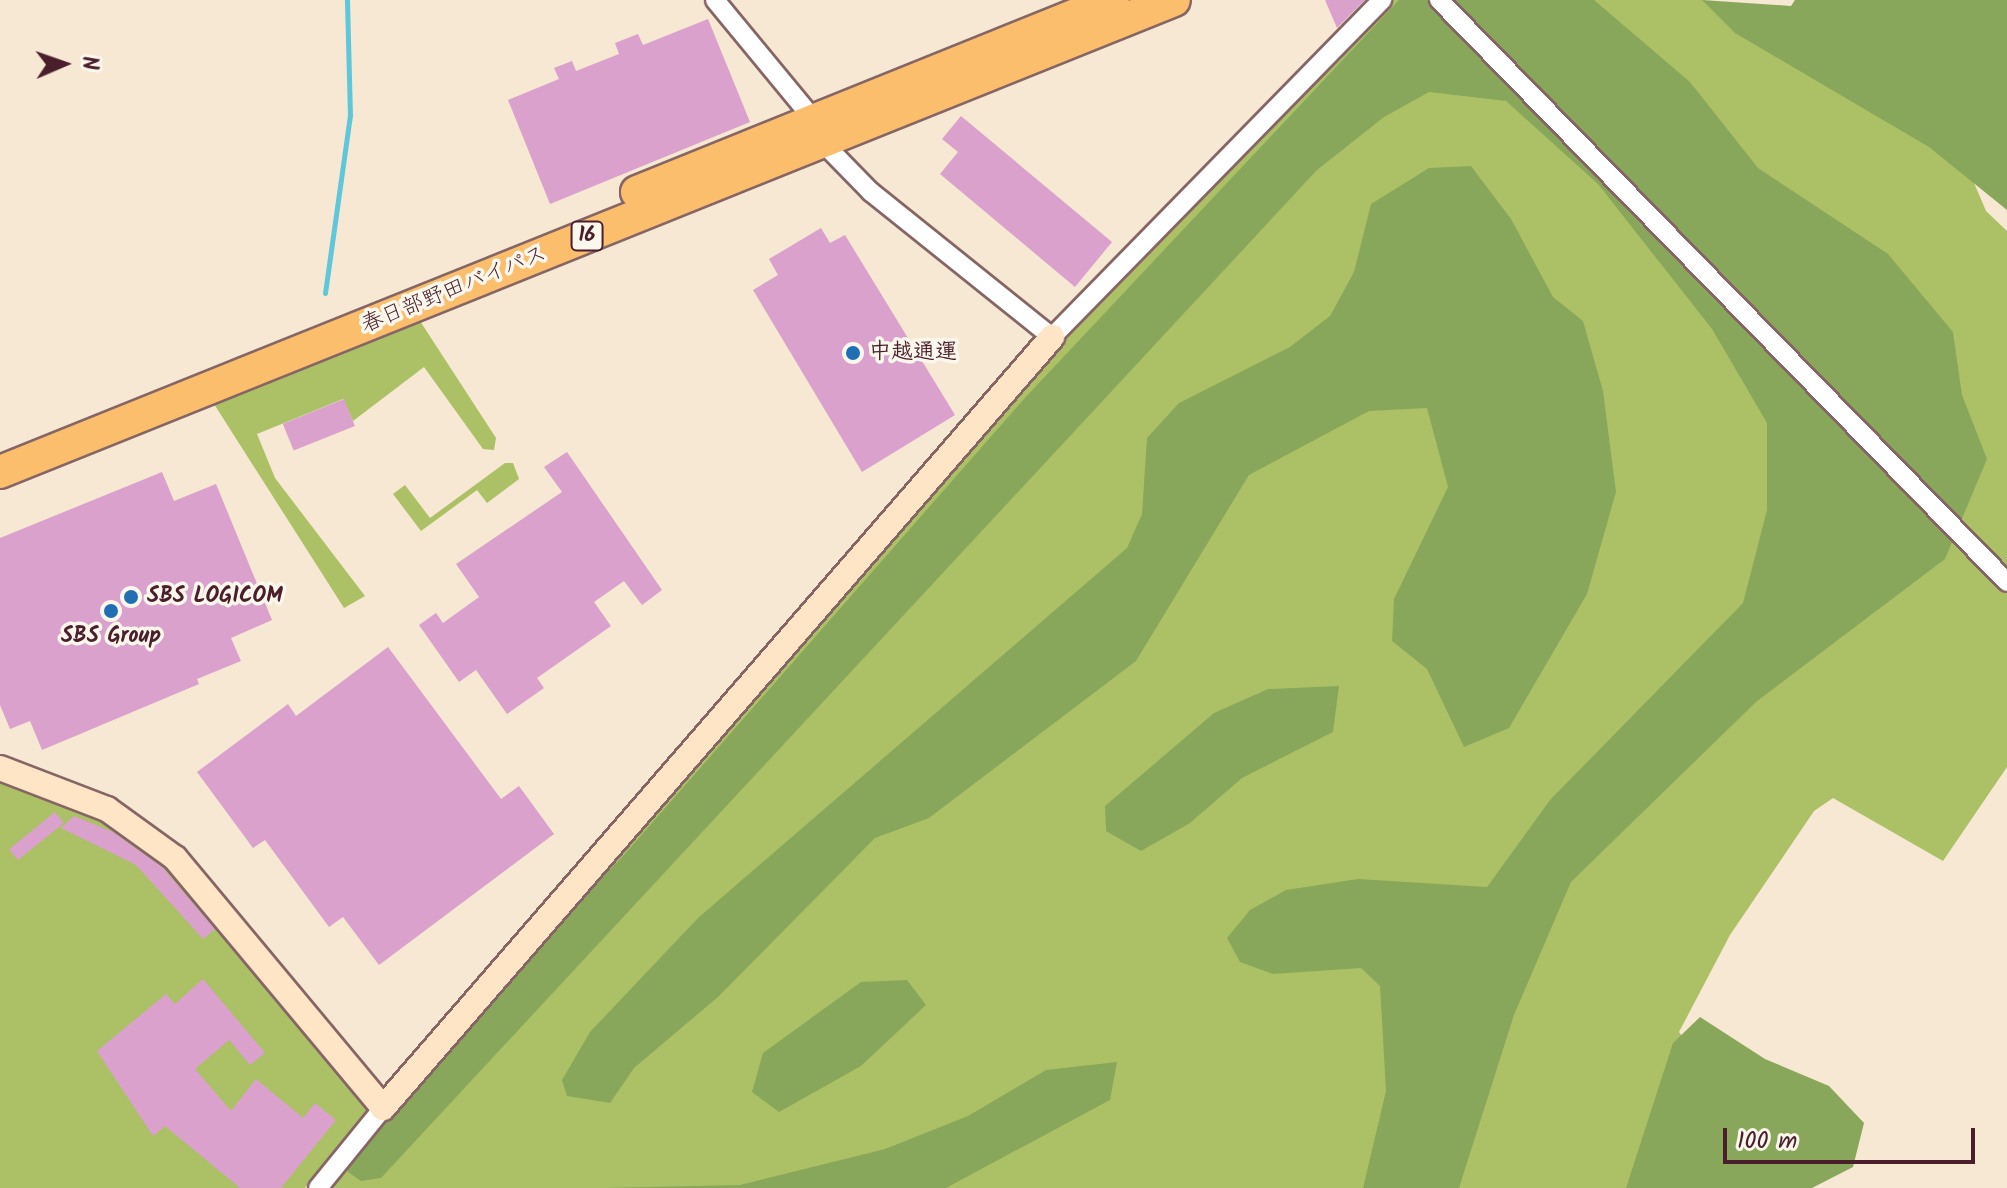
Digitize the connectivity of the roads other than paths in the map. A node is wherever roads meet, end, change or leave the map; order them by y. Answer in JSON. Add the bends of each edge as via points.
{"nodes":[{"id":1,"x":715,"y":0,"type":"edge"},
{"id":2,"x":1113,"y":0,"type":"edge"},
{"id":3,"x":1174,"y":0,"type":"edge"},
{"id":4,"x":1382,"y":0,"type":"edge"},
{"id":5,"x":1439,"y":0,"type":"edge"},
{"id":6,"x":818,"y":131,"type":"junction"},
{"id":7,"x":1052,"y":337,"type":"junction"},
{"id":8,"x":0,"y":449,"type":"edge"},
{"id":9,"x":0,"y":472,"type":"edge"},
{"id":10,"x":2007,"y":582,"type":"edge"},
{"id":11,"x":0,"y":768,"type":"edge"},
{"id":12,"x":383,"y":1108,"type":"junction"},
{"id":13,"x":318,"y":1188,"type":"edge"}],
"edges":[{"from":1,"to":6,"type":"street"},
{"from":2,"to":6,"type":"highway","name":"春日部野田バイパス","number":"16"},
{"from":3,"to":6,"type":"highway","name":"春日部野田バイパス","number":"16"},
{"from":4,"to":7,"type":"street"},
{"from":5,"to":10,"type":"street","via":[[1644,218]]},
{"from":6,"to":7,"type":"street","via":[[871,192]]},
{"from":6,"to":8,"type":"highway","name":"春日部野田バイパス","number":"16"},
{"from":6,"to":9,"type":"highway","name":"春日部野田バイパス","number":"16"},
{"from":7,"to":12,"type":"street"},
{"from":11,"to":12,"type":"street","via":[[107,809],[175,858]]},
{"from":12,"to":13,"type":"street"}]}
